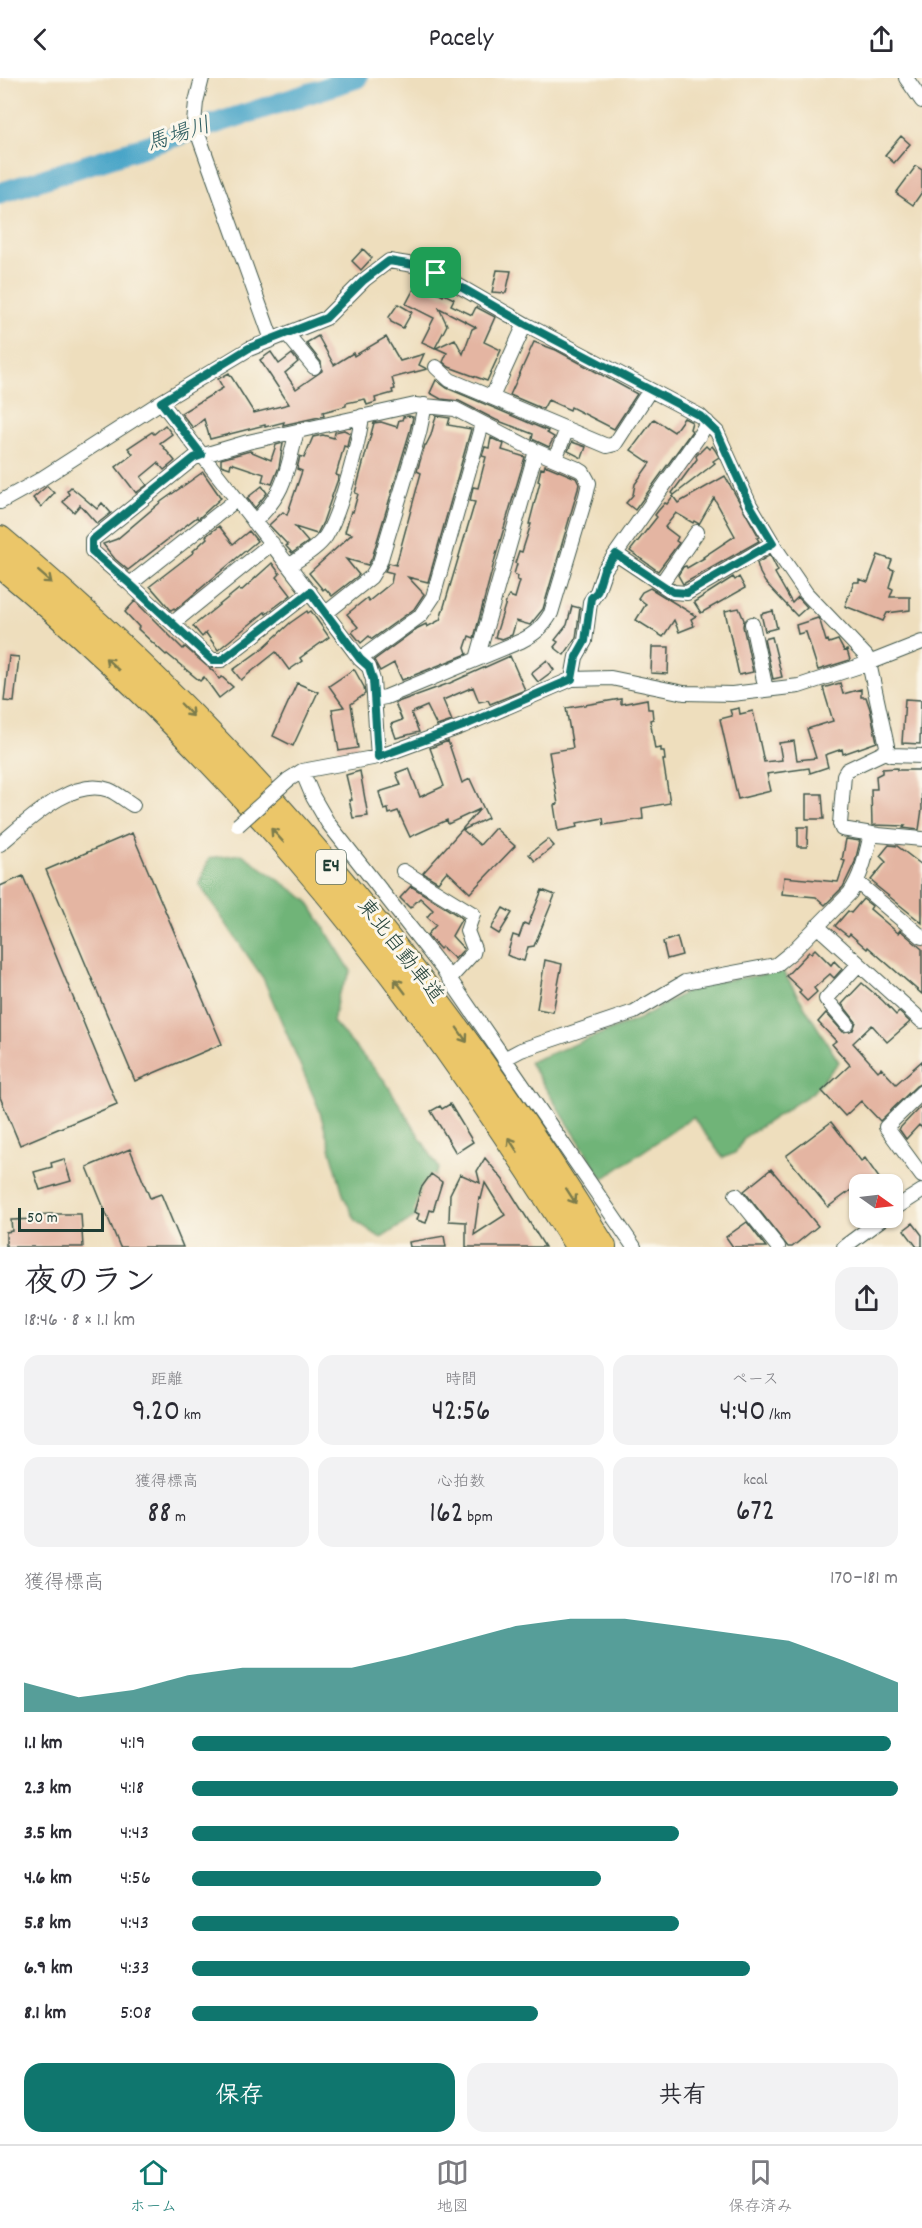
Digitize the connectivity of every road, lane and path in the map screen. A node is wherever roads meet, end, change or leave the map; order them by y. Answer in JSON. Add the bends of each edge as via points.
{"nodes":[{"id":1,"x":202,"y":78,"type":"edge"},
{"id":2,"x":906,"y":78,"type":"edge"},
{"id":3,"x":922,"y":101,"type":"edge"},
{"id":4,"x":525,"y":324,"type":"junction"},
{"id":5,"x":288,"y":334,"type":"junction"},
{"id":6,"x":272,"y":340,"type":"junction"},
{"id":7,"x":314,"y":367,"type":"dead end"},
{"id":8,"x":436,"y":367,"type":"dead end"},
{"id":9,"x":650,"y":390,"type":"junction"},
{"id":10,"x":492,"y":397,"type":"junction"},
{"id":11,"x":161,"y":402,"type":"junction"},
{"id":12,"x":425,"y":405,"type":"junction"},
{"id":13,"x":362,"y":416,"type":"junction"},
{"id":14,"x":707,"y":422,"type":"junction"},
{"id":15,"x":482,"y":424,"type":"junction"},
{"id":16,"x":567,"y":429,"type":"junction"},
{"id":17,"x":297,"y":431,"type":"junction"},
{"id":18,"x":536,"y":451,"type":"junction"},
{"id":19,"x":202,"y":455,"type":"junction"},
{"id":20,"x":555,"y":459,"type":"junction"},
{"id":21,"x":236,"y":500,"type":"junction"},
{"id":22,"x":1,"y":501,"type":"edge"},
{"id":23,"x":254,"y":522,"type":"junction"},
{"id":24,"x":697,"y":532,"type":"dead end"},
{"id":25,"x":0,"y":539,"type":"edge"},
{"id":26,"x":272,"y":543,"type":"junction"},
{"id":27,"x":773,"y":543,"type":"junction"},
{"id":28,"x":616,"y":554,"type":"junction"},
{"id":29,"x":0,"y":564,"type":"edge"},
{"id":30,"x":290,"y":565,"type":"junction"},
{"id":31,"x":130,"y":584,"type":"junction"},
{"id":32,"x":661,"y":584,"type":"junction"},
{"id":33,"x":310,"y":592,"type":"junction"},
{"id":34,"x":326,"y":613,"type":"junction"},
{"id":35,"x":173,"y":623,"type":"junction"},
{"id":36,"x":752,"y":624,"type":"dead end"},
{"id":37,"x":922,"y":642,"type":"edge"},
{"id":38,"x":360,"y":659,"type":"junction"},
{"id":39,"x":477,"y":659,"type":"junction"},
{"id":40,"x":869,"y":663,"type":"junction"},
{"id":41,"x":572,"y":679,"type":"junction"},
{"id":42,"x":766,"y":690,"type":"junction"},
{"id":43,"x":375,"y":699,"type":"junction"},
{"id":44,"x":885,"y":752,"type":"junction"},
{"id":45,"x":922,"y":756,"type":"edge"},
{"id":46,"x":378,"y":757,"type":"junction"},
{"id":47,"x":302,"y":771,"type":"junction"},
{"id":48,"x":133,"y":805,"type":"dead end"},
{"id":49,"x":238,"y":825,"type":"dead end"},
{"id":50,"x":871,"y":834,"type":"junction"},
{"id":51,"x":922,"y":839,"type":"edge"},
{"id":52,"x":0,"y":844,"type":"edge"},
{"id":53,"x":402,"y":871,"type":"dead end"},
{"id":54,"x":857,"y":882,"type":"junction"},
{"id":55,"x":816,"y":926,"type":"junction"},
{"id":56,"x":922,"y":937,"type":"edge"},
{"id":57,"x":859,"y":964,"type":"junction"},
{"id":58,"x":449,"y":979,"type":"junction"},
{"id":59,"x":921,"y":1017,"type":"edge"},
{"id":60,"x":847,"y":1024,"type":"dead end"},
{"id":61,"x":504,"y":1059,"type":"junction"},
{"id":62,"x":922,"y":1092,"type":"edge"},
{"id":63,"x":922,"y":1176,"type":"edge"},
{"id":64,"x":922,"y":1191,"type":"edge"},
{"id":65,"x":736,"y":1195,"type":"dead end"},
{"id":66,"x":903,"y":1203,"type":"edge"},
{"id":67,"x":870,"y":1228,"type":"edge"},
{"id":68,"x":579,"y":1247,"type":"edge"},
{"id":69,"x":603,"y":1247,"type":"edge"},
{"id":70,"x":634,"y":1247,"type":"edge"},
{"id":71,"x":778,"y":1247,"type":"edge"},
{"id":72,"x":844,"y":1247,"type":"edge"}],
"edges":[{"from":1,"to":6,"type":"street","via":[[196,102],[197,130]]},
{"from":2,"to":3,"type":"street"},
{"from":4,"to":5,"type":"street","via":[[426,267],[389,261],[326,318]]},
{"from":4,"to":9,"type":"street"},
{"from":4,"to":10,"type":"street"},
{"from":5,"to":6,"type":"street"},
{"from":5,"to":7,"type":"street"},
{"from":6,"to":11,"type":"street","via":[[249,348]]},
{"from":8,"to":10,"type":"street","via":[[450,380]]},
{"from":9,"to":14,"type":"street"},
{"from":9,"to":16,"type":"street","via":[[615,444],[607,446]]},
{"from":10,"to":16,"type":"street"},
{"from":11,"to":19,"type":"street"},
{"from":11,"to":22,"type":"street"},
{"from":12,"to":13,"type":"street"},
{"from":12,"to":15,"type":"street","via":[[455,409]]},
{"from":12,"to":34,"type":"street","via":[[380,562],[371,577]]},
{"from":13,"to":17,"type":"street"},
{"from":13,"to":30,"type":"street","via":[[340,502],[326,536]]},
{"from":14,"to":27,"type":"street","via":[[717,432],[750,505]]},
{"from":14,"to":28,"type":"street"},
{"from":15,"to":18,"type":"street"},
{"from":15,"to":38,"type":"street","via":[[433,597],[421,615]]},
{"from":16,"to":20,"type":"street"},
{"from":17,"to":19,"type":"street"},
{"from":17,"to":23,"type":"street","via":[[281,489]]},
{"from":18,"to":20,"type":"street"},
{"from":18,"to":39,"type":"street"},
{"from":19,"to":21,"type":"street"},
{"from":19,"to":31,"type":"street","via":[[92,540],[92,551]]},
{"from":20,"to":39,"type":"street","via":[[583,472],[589,483],[551,613],[532,636]]},
{"from":21,"to":23,"type":"street"},
{"from":21,"to":31,"type":"street"},
{"from":23,"to":26,"type":"street"},
{"from":24,"to":32,"type":"street"},
{"from":25,"to":69,"type":"highway","name":"東北自動車道","number":"E4","one_way":true,"via":[[143,666],[230,753],[315,848],[452,1022]]},
{"from":26,"to":30,"type":"street"},
{"from":26,"to":35,"type":"street"},
{"from":27,"to":32,"type":"street","via":[[687,593],[673,592]]},
{"from":27,"to":40,"type":"street","via":[[806,593],[860,648]]},
{"from":28,"to":32,"type":"street"},
{"from":28,"to":41,"type":"street","via":[[604,569],[597,592],[591,598],[585,641],[576,657]]},
{"from":68,"to":29,"type":"highway","name":"東北自動車道","number":"E4","one_way":true,"via":[[437,1035],[301,861],[214,765],[132,683]]},
{"from":30,"to":33,"type":"street"},
{"from":31,"to":35,"type":"street"},
{"from":33,"to":34,"type":"street"},
{"from":33,"to":35,"type":"street","via":[[222,660],[212,660]]},
{"from":34,"to":38,"type":"street"},
{"from":36,"to":42,"type":"street"},
{"from":37,"to":40,"type":"street"},
{"from":38,"to":43,"type":"street","via":[[369,667]]},
{"from":39,"to":43,"type":"street"},
{"from":40,"to":42,"type":"street","via":[[799,686]]},
{"from":40,"to":44,"type":"street"},
{"from":41,"to":42,"type":"street","via":[[611,678],[701,695]]},
{"from":41,"to":46,"type":"street"},
{"from":43,"to":46,"type":"street"},
{"from":44,"to":45,"type":"street"},
{"from":44,"to":50,"type":"street","via":[[844,775],[842,829]]},
{"from":46,"to":47,"type":"street"},
{"from":47,"to":49,"type":"street","bridge":true},
{"from":47,"to":58,"type":"street","via":[[328,823]]},
{"from":48,"to":52,"type":"street","via":[[108,790],[84,788],[64,795]]},
{"from":50,"to":51,"type":"street"},
{"from":50,"to":54,"type":"street"},
{"from":53,"to":58,"type":"street","via":[[473,914],[467,931],[473,953]]},
{"from":54,"to":55,"type":"street"},
{"from":54,"to":56,"type":"street"},
{"from":55,"to":57,"type":"street"},
{"from":55,"to":61,"type":"street","via":[[776,965],[685,982],[634,1012]]},
{"from":57,"to":59,"type":"street"},
{"from":57,"to":60,"type":"street","via":[[826,999]]},
{"from":58,"to":61,"type":"street"},
{"from":61,"to":70,"type":"street"},
{"from":62,"to":63,"type":"street","via":[[886,1127]]},
{"from":64,"to":66,"type":"street"},
{"from":65,"to":71,"type":"street"},
{"from":67,"to":72,"type":"street"}]}
